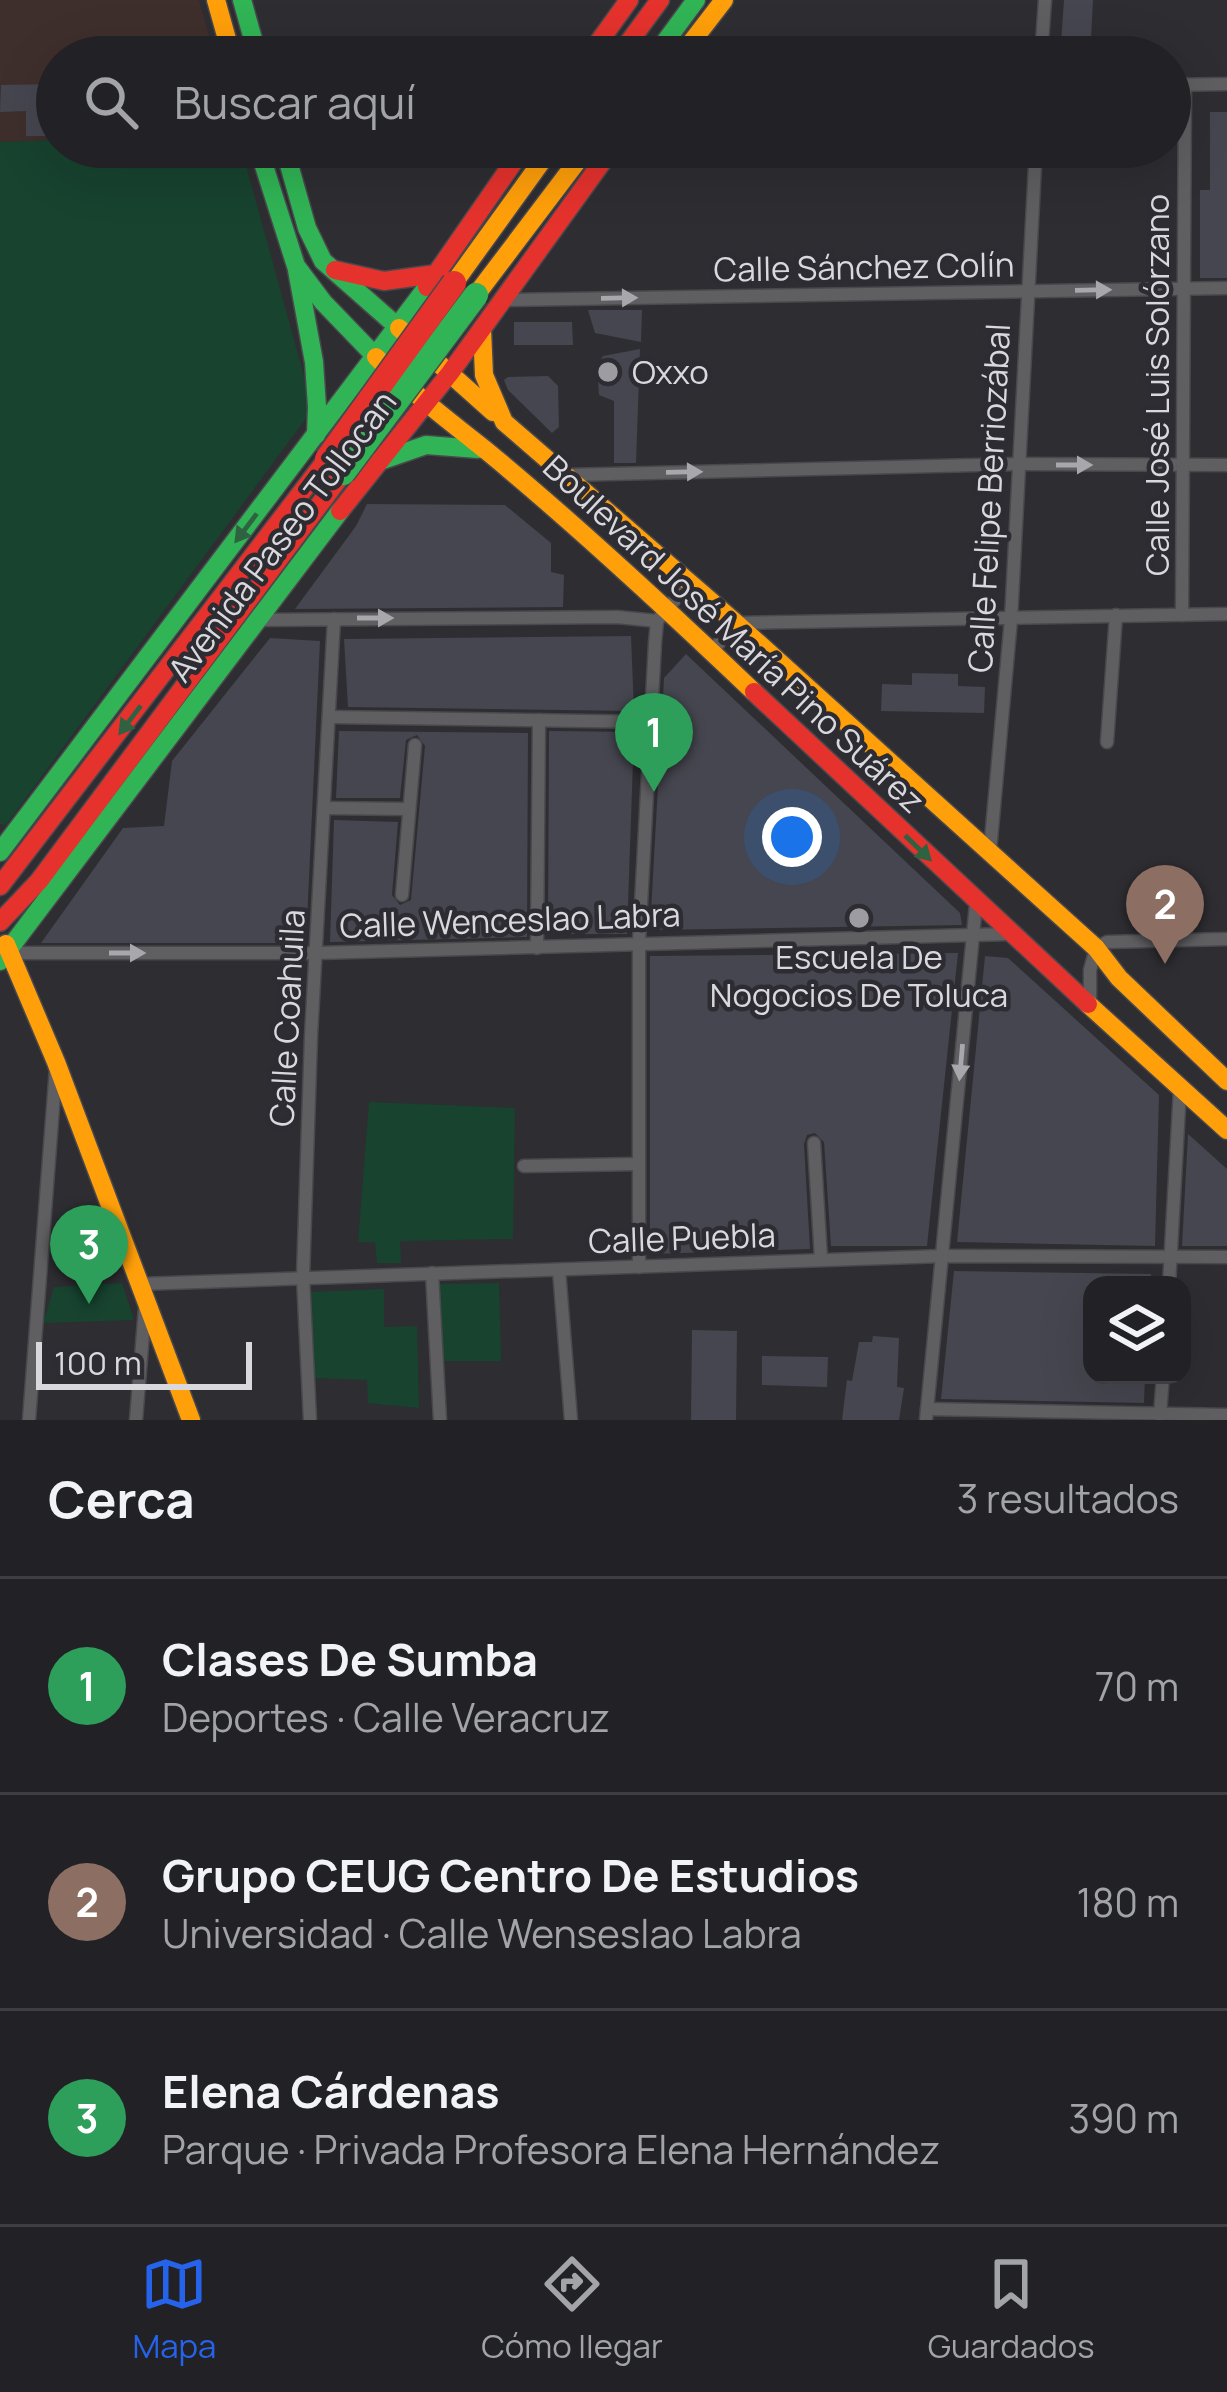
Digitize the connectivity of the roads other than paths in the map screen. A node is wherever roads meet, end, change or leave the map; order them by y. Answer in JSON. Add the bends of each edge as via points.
{"nodes":[{"id":1,"x":216,"y":0,"type":"edge"},
{"id":2,"x":242,"y":0,"type":"edge"},
{"id":3,"x":629,"y":0,"type":"edge"},
{"id":4,"x":660,"y":0,"type":"edge"},
{"id":5,"x":696,"y":0,"type":"edge"},
{"id":6,"x":724,"y":0,"type":"edge"},
{"id":7,"x":1045,"y":0,"type":"edge"},
{"id":8,"x":226,"y":36,"type":"edge"},
{"id":9,"x":252,"y":36,"type":"edge"},
{"id":10,"x":603,"y":36,"type":"edge"},
{"id":11,"x":633,"y":36,"type":"edge"},
{"id":12,"x":669,"y":36,"type":"edge"},
{"id":13,"x":696,"y":36,"type":"edge"},
{"id":14,"x":1042,"y":36,"type":"edge"},
{"id":15,"x":1191,"y":84,"type":"edge"},
{"id":16,"x":1227,"y":84,"type":"edge"},
{"id":17,"x":265,"y":168,"type":"edge"},
{"id":18,"x":290,"y":168,"type":"edge"},
{"id":19,"x":513,"y":168,"type":"edge"},
{"id":20,"x":535,"y":168,"type":"edge"},
{"id":21,"x":566,"y":168,"type":"edge"},
{"id":22,"x":598,"y":168,"type":"edge"},
{"id":23,"x":1035,"y":168,"type":"edge"},
{"id":24,"x":1180,"y":168,"type":"edge"},
{"id":25,"x":296,"y":266,"type":"junction"},
{"id":26,"x":331,"y":269,"type":"junction"},
{"id":27,"x":452,"y":279,"type":"junction"},
{"id":28,"x":1227,"y":288,"type":"edge"},
{"id":29,"x":1185,"y":289,"type":"junction"},
{"id":30,"x":1028,"y":291,"type":"junction"},
{"id":31,"x":491,"y":316,"type":"junction"},
{"id":32,"x":399,"y":328,"type":"junction"},
{"id":33,"x":376,"y":357,"type":"junction"},
{"id":34,"x":450,"y":373,"type":"junction"},
{"id":35,"x":424,"y":405,"type":"junction"},
{"id":36,"x":326,"y":410,"type":"junction"},
{"id":37,"x":504,"y":422,"type":"junction"},
{"id":38,"x":487,"y":452,"type":"junction"},
{"id":39,"x":384,"y":454,"type":"junction"},
{"id":40,"x":1018,"y":464,"type":"junction"},
{"id":41,"x":1227,"y":465,"type":"edge"},
{"id":42,"x":1184,"y":466,"type":"junction"},
{"id":43,"x":567,"y":475,"type":"junction"},
{"id":44,"x":688,"y":583,"type":"junction"},
{"id":45,"x":1227,"y":614,"type":"edge"},
{"id":46,"x":662,"y":615,"type":"junction"},
{"id":47,"x":1116,"y":615,"type":"junction"},
{"id":48,"x":1182,"y":615,"type":"junction"},
{"id":49,"x":334,"y":619,"type":"junction"},
{"id":50,"x":258,"y":620,"type":"junction"},
{"id":51,"x":1011,"y":620,"type":"junction"},
{"id":52,"x":736,"y":623,"type":"junction"},
{"id":53,"x":712,"y":651,"type":"junction"},
{"id":54,"x":331,"y":717,"type":"junction"},
{"id":55,"x":539,"y":720,"type":"junction"},
{"id":56,"x":650,"y":722,"type":"junction"},
{"id":57,"x":1107,"y":742,"type":"dead end"},
{"id":58,"x":415,"y":745,"type":"dead end"},
{"id":59,"x":325,"y":808,"type":"junction"},
{"id":60,"x":409,"y":809,"type":"junction"},
{"id":61,"x":990,"y":851,"type":"junction"},
{"id":62,"x":19,"y":866,"type":"edge"},
{"id":63,"x":0,"y":886,"type":"edge"},
{"id":64,"x":402,"y":895,"type":"dead end"},
{"id":65,"x":976,"y":903,"type":"junction"},
{"id":66,"x":0,"y":925,"type":"edge"},
{"id":67,"x":1011,"y":934,"type":"junction"},
{"id":68,"x":972,"y":937,"type":"junction"},
{"id":69,"x":1227,"y":939,"type":"edge"},
{"id":70,"x":639,"y":942,"type":"junction"},
{"id":71,"x":537,"y":948,"type":"junction"},
{"id":72,"x":1096,"y":948,"type":"junction"},
{"id":73,"x":316,"y":953,"type":"junction"},
{"id":74,"x":5,"y":957,"type":"edge"},
{"id":75,"x":1090,"y":1005,"type":"junction"},
{"id":76,"x":56,"y":1062,"type":"junction"},
{"id":77,"x":1227,"y":1081,"type":"edge"},
{"id":78,"x":1180,"y":1085,"type":"junction"},
{"id":79,"x":1227,"y":1130,"type":"edge"},
{"id":80,"x":814,"y":1143,"type":"dead end"},
{"id":81,"x":638,"y":1164,"type":"junction"},
{"id":82,"x":524,"y":1166,"type":"dead end"},
{"id":83,"x":944,"y":1256,"type":"junction"},
{"id":84,"x":1171,"y":1256,"type":"junction"},
{"id":85,"x":1227,"y":1257,"type":"edge"},
{"id":86,"x":821,"y":1259,"type":"junction"},
{"id":87,"x":639,"y":1267,"type":"junction"},
{"id":88,"x":559,"y":1270,"type":"junction"},
{"id":89,"x":432,"y":1273,"type":"junction"},
{"id":90,"x":1170,"y":1276,"type":"edge"},
{"id":91,"x":303,"y":1277,"type":"junction"},
{"id":92,"x":143,"y":1292,"type":"junction"},
{"id":93,"x":1162,"y":1384,"type":"edge"},
{"id":94,"x":927,"y":1414,"type":"edge"},
{"id":95,"x":1160,"y":1414,"type":"junction"},
{"id":96,"x":1227,"y":1415,"type":"edge"},
{"id":97,"x":29,"y":1420,"type":"edge"},
{"id":98,"x":136,"y":1420,"type":"edge"},
{"id":99,"x":191,"y":1420,"type":"edge"},
{"id":100,"x":310,"y":1420,"type":"edge"},
{"id":101,"x":440,"y":1420,"type":"edge"},
{"id":102,"x":571,"y":1420,"type":"edge"}],
"edges":[{"from":1,"to":8,"type":"main road"},
{"from":2,"to":9,"type":"main road"},
{"from":3,"to":10,"type":"main road"},
{"from":4,"to":11,"type":"main road"},
{"from":5,"to":12,"type":"main road"},
{"from":6,"to":13,"type":"main road"},
{"from":7,"to":14,"type":"street"},
{"from":15,"to":16,"type":"street"},
{"from":17,"to":25,"type":"main road","name":"Boulevard José María Pino Suárez"},
{"from":18,"to":26,"type":"main road","via":[[307,228]]},
{"from":19,"to":27,"type":"main road","name":"Avenida Paseo Tollocan"},
{"from":20,"to":27,"type":"main road","name":"Avenida Paseo Tollocan"},
{"from":21,"to":27,"type":"main road","name":"Avenida Paseo Tollocan"},
{"from":22,"to":31,"type":"main road","name":"Avenida Paseo Tollocan"},
{"from":23,"to":30,"type":"street","name":"Calle Felipe Berriozábal"},
{"from":24,"to":29,"type":"street","name":"Calle José Luis Solórzano"},
{"from":25,"to":33,"type":"main road","name":"Boulevard José María Pino Suárez"},
{"from":25,"to":36,"type":"main road"},
{"from":26,"to":27,"type":"main road","via":[[384,280]]},
{"from":26,"to":32,"type":"main road"},
{"from":27,"to":31,"type":"main road","via":[[438,292],[442,308],[464,322]]},
{"from":27,"to":32,"type":"main road","name":"Avenida Paseo Tollocan"},
{"from":27,"to":62,"type":"main road","name":"Avenida Paseo Tollocan","bridge":true,"via":[[335,466]]},
{"from":28,"to":29,"type":"street","name":"Calle Sánchez Colín"},
{"from":30,"to":29,"type":"street","name":"Calle Sánchez Colín","one_way":true},
{"from":29,"to":42,"type":"street","name":"Calle José Luis Solórzano"},
{"from":31,"to":30,"type":"street","name":"Calle Sánchez Colín","one_way":true},
{"from":30,"to":40,"type":"street","name":"Calle Felipe Berriozábal"},
{"from":31,"to":34,"type":"main road","name":"Avenida Paseo Tollocan"},
{"from":31,"to":37,"type":"main road","via":[[484,375]]},
{"from":32,"to":33,"type":"main road","name":"Avenida Paseo Tollocan"},
{"from":32,"to":34,"type":"main road"},
{"from":33,"to":35,"type":"main road","name":"Boulevard José María Pino Suárez"},
{"from":33,"to":36,"type":"main road","name":"Avenida Paseo Tollocan"},
{"from":34,"to":35,"type":"main road","name":"Avenida Paseo Tollocan"},
{"from":34,"to":37,"type":"main road"},
{"from":35,"to":38,"type":"main road","name":"Boulevard José María Pino Suárez"},
{"from":35,"to":39,"type":"main road","name":"Avenida Paseo Tollocan"},
{"from":36,"to":39,"type":"main road","via":[[377,412],[390,428]]},
{"from":36,"to":62,"type":"main road","name":"Avenida Paseo Tollocan","one_way":true},
{"from":37,"to":43,"type":"main road","name":"Boulevard José María Pino Suárez"},
{"from":38,"to":39,"type":"main road","via":[[428,443]]},
{"from":38,"to":46,"type":"main road","name":"Boulevard José María Pino Suárez"},
{"from":39,"to":50,"type":"main road","name":"Avenida Paseo Tollocan"},
{"from":40,"to":42,"type":"street","one_way":true},
{"from":43,"to":40,"type":"street","one_way":true},
{"from":40,"to":51,"type":"street","name":"Calle Felipe Berriozábal"},
{"from":41,"to":42,"type":"street"},
{"from":42,"to":48,"type":"street","name":"Calle José Luis Solórzano"},
{"from":43,"to":44,"type":"main road","name":"Boulevard José María Pino Suárez"},
{"from":44,"to":46,"type":"street"},
{"from":44,"to":52,"type":"main road","name":"Boulevard José María Pino Suárez"},
{"from":45,"to":48,"type":"street"},
{"from":49,"to":46,"type":"street","one_way":true},
{"from":46,"to":53,"type":"main road","name":"Boulevard José María Pino Suárez"},
{"from":46,"to":56,"type":"street"},
{"from":47,"to":48,"type":"street"},
{"from":47,"to":51,"type":"street"},
{"from":47,"to":57,"type":"street"},
{"from":49,"to":50,"type":"street"},
{"from":49,"to":54,"type":"street","name":"Calle Coahuila"},
{"from":50,"to":74,"type":"main road","name":"Avenida Paseo Tollocan"},
{"from":51,"to":52,"type":"street"},
{"from":51,"to":61,"type":"street","name":"Calle Felipe Berriozábal"},
{"from":52,"to":53,"type":"street"},
{"from":52,"to":61,"type":"main road","name":"Boulevard José María Pino Suárez"},
{"from":53,"to":65,"type":"main road","name":"Boulevard José María Pino Suárez","one_way":true},
{"from":54,"to":55,"type":"street"},
{"from":54,"to":59,"type":"street","name":"Calle Coahuila"},
{"from":55,"to":56,"type":"street"},
{"from":55,"to":71,"type":"street"},
{"from":56,"to":70,"type":"street"},
{"from":58,"to":60,"type":"street"},
{"from":59,"to":60,"type":"street"},
{"from":59,"to":73,"type":"street","name":"Calle Coahuila"},
{"from":60,"to":64,"type":"street"},
{"from":61,"to":72,"type":"main road","name":"Boulevard José María Pino Suárez"},
{"from":62,"to":63,"type":"main road","name":"Avenida Paseo Tollocan"},
{"from":62,"to":66,"type":"main road","name":"Avenida Paseo Tollocan"},
{"from":65,"to":67,"type":"main road","name":"Boulevard José María Pino Suárez"},
{"from":65,"to":68,"type":"street"},
{"from":66,"to":74,"type":"main road"},
{"from":67,"to":68,"type":"street","name":"Calle Wenceslao Labra"},
{"from":67,"to":75,"type":"main road","name":"Boulevard José María Pino Suárez"},
{"from":68,"to":70,"type":"street","name":"Calle Wenceslao Labra"},
{"from":68,"to":83,"type":"street","one_way":true},
{"from":69,"to":72,"type":"street"},
{"from":70,"to":71,"type":"street","name":"Calle Wenceslao Labra"},
{"from":70,"to":81,"type":"street"},
{"from":71,"to":73,"type":"street","name":"Calle Wenceslao Labra"},
{"from":72,"to":75,"type":"street"},
{"from":72,"to":77,"type":"main road","name":"Boulevard José María Pino Suárez"},
{"from":74,"to":73,"type":"street","name":"Calle Wenceslao Labra","one_way":true},
{"from":73,"to":91,"type":"street","name":"Calle Coahuila"},
{"from":74,"to":76,"type":"main road"},
{"from":75,"to":78,"type":"main road","name":"Boulevard José María Pino Suárez"},
{"from":76,"to":92,"type":"main road"},
{"from":76,"to":97,"type":"street"},
{"from":78,"to":79,"type":"main road","name":"Boulevard José María Pino Suárez"},
{"from":78,"to":84,"type":"street"},
{"from":80,"to":86,"type":"street"},
{"from":81,"to":82,"type":"street"},
{"from":81,"to":87,"type":"street"},
{"from":83,"to":84,"type":"street","name":"Calle Puebla"},
{"from":83,"to":86,"type":"street","name":"Calle Puebla"},
{"from":83,"to":94,"type":"street"},
{"from":84,"to":85,"type":"street","name":"Calle Puebla"},
{"from":84,"to":90,"type":"street"},
{"from":86,"to":87,"type":"street","name":"Calle Puebla"},
{"from":87,"to":88,"type":"street","name":"Calle Puebla"},
{"from":88,"to":89,"type":"street","name":"Calle Puebla"},
{"from":88,"to":102,"type":"street"},
{"from":89,"to":91,"type":"street","name":"Calle Puebla"},
{"from":89,"to":101,"type":"street"},
{"from":91,"to":92,"type":"street","name":"Calle Puebla"},
{"from":91,"to":100,"type":"street","name":"Calle Coahuila"},
{"from":92,"to":98,"type":"street"},
{"from":92,"to":99,"type":"main road"},
{"from":93,"to":95,"type":"street"},
{"from":94,"to":95,"type":"street"},
{"from":95,"to":96,"type":"street"}]}
